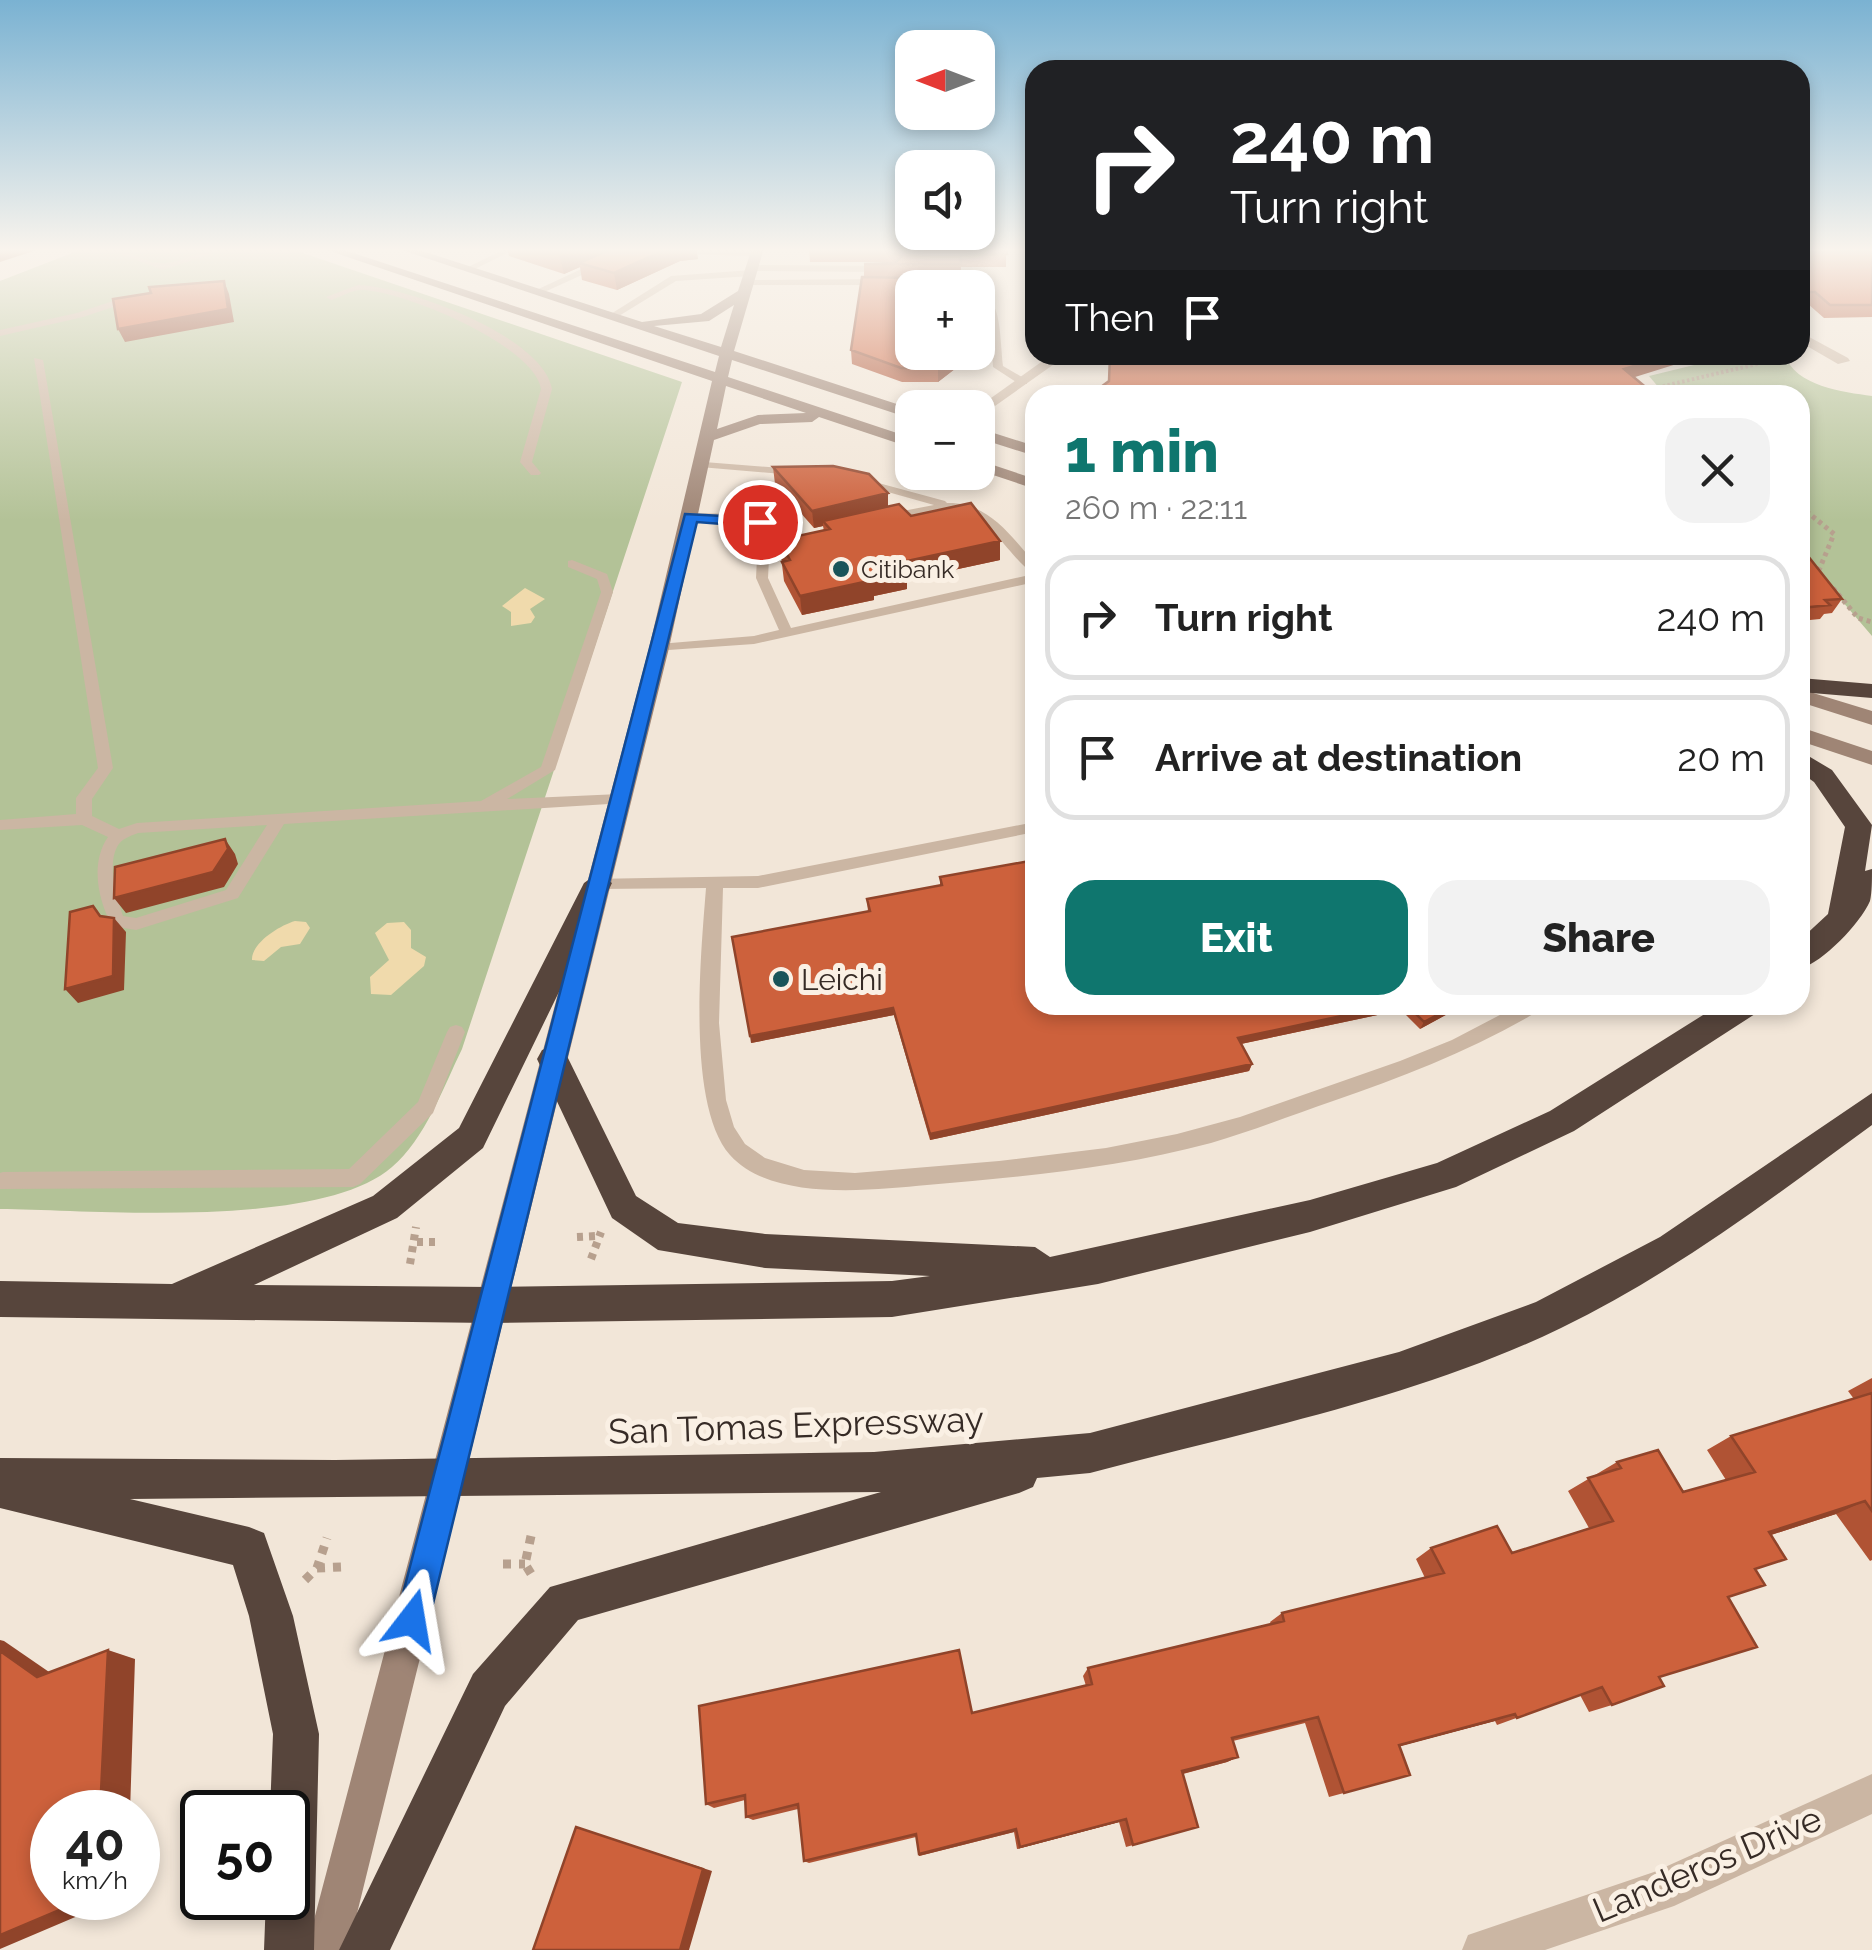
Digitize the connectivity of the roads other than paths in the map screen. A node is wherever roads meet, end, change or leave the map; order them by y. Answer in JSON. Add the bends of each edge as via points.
{"nodes":[{"id":1,"x":497,"y":339,"type":"edge"},
{"id":2,"x":601,"y":339,"type":"edge"},
{"id":3,"x":680,"y":339,"type":"edge"},
{"id":4,"x":731,"y":339,"type":"edge"},
{"id":5,"x":995,"y":339,"type":"edge"},
{"id":6,"x":1810,"y":342,"type":"edge"},
{"id":7,"x":726,"y":354,"type":"junction"},
{"id":8,"x":38,"y":360,"type":"dead end"},
{"id":9,"x":1843,"y":360,"type":"dead end"},
{"id":10,"x":1046,"y":365,"type":"edge"},
{"id":11,"x":722,"y":379,"type":"junction"},
{"id":12,"x":1023,"y":382,"type":"junction"},
{"id":13,"x":995,"y":402,"type":"edge"},
{"id":14,"x":895,"y":409,"type":"edge"},
{"id":15,"x":836,"y":418,"type":"junction"},
{"id":16,"x":710,"y":436,"type":"junction"},
{"id":17,"x":895,"y":437,"type":"edge"},
{"id":18,"x":995,"y":439,"type":"edge"},
{"id":19,"x":1025,"y":449,"type":"edge"},
{"id":20,"x":704,"y":465,"type":"junction"},
{"id":21,"x":995,"y":471,"type":"edge"},
{"id":22,"x":535,"y":473,"type":"dead end"},
{"id":23,"x":808,"y":474,"type":"edge"},
{"id":24,"x":847,"y":477,"type":"edge"},
{"id":25,"x":1025,"y":481,"type":"edge"},
{"id":26,"x":946,"y":504,"type":"junction"},
{"id":27,"x":690,"y":517,"type":"junction"},
{"id":28,"x":870,"y":522,"type":"edge"},
{"id":29,"x":814,"y":535,"type":"edge"},
{"id":30,"x":777,"y":544,"type":"junction"},
{"id":31,"x":1025,"y":563,"type":"edge"},
{"id":32,"x":572,"y":564,"type":"dead end"},
{"id":33,"x":1025,"y":577,"type":"edge"},
{"id":34,"x":788,"y":633,"type":"junction"},
{"id":35,"x":659,"y":648,"type":"junction"},
{"id":36,"x":1810,"y":686,"type":"edge"},
{"id":37,"x":1872,"y":691,"type":"edge"},
{"id":38,"x":1810,"y":698,"type":"edge"},
{"id":39,"x":1872,"y":718,"type":"edge"},
{"id":40,"x":1810,"y":737,"type":"edge"},
{"id":41,"x":1872,"y":758,"type":"edge"},
{"id":42,"x":1810,"y":767,"type":"edge"},
{"id":43,"x":620,"y":800,"type":"junction"},
{"id":44,"x":482,"y":806,"type":"junction"},
{"id":45,"x":84,"y":819,"type":"junction"},
{"id":46,"x":279,"y":819,"type":"junction"},
{"id":47,"x":0,"y":825,"type":"edge"},
{"id":48,"x":1025,"y":829,"type":"edge"},
{"id":49,"x":118,"y":835,"type":"junction"},
{"id":50,"x":1872,"y":878,"type":"edge"},
{"id":51,"x":598,"y":883,"type":"junction"},
{"id":52,"x":715,"y":883,"type":"junction"},
{"id":53,"x":1842,"y":918,"type":"junction"},
{"id":54,"x":1810,"y":948,"type":"edge"},
{"id":55,"x":1518,"y":1015,"type":"edge"},
{"id":56,"x":1728,"y":1015,"type":"edge"},
{"id":57,"x":456,"y":1032,"type":"dead end"},
{"id":58,"x":554,"y":1059,"type":"junction"},
{"id":59,"x":1872,"y":1108,"type":"edge"},
{"id":60,"x":3,"y":1181,"type":"dead end"},
{"id":61,"x":1098,"y":1268,"type":"junction"},
{"id":62,"x":0,"y":1299,"type":"edge"},
{"id":63,"x":172,"y":1300,"type":"junction"},
{"id":64,"x":491,"y":1305,"type":"junction"},
{"id":65,"x":1090,"y":1452,"type":"junction"},
{"id":66,"x":0,"y":1478,"type":"edge"},
{"id":67,"x":448,"y":1478,"type":"junction"},
{"id":68,"x":0,"y":1489,"type":"edge"},
{"id":69,"x":1872,"y":1794,"type":"edge"},
{"id":70,"x":289,"y":1950,"type":"edge"},
{"id":71,"x":327,"y":1950,"type":"edge"},
{"id":72,"x":364,"y":1950,"type":"edge"},
{"id":73,"x":1483,"y":1950,"type":"edge"}],
"edges":[{"from":1,"to":22,"type":"lane","via":[[530,361],[546,382],[548,398],[534,421],[526,462]]},
{"from":2,"to":11,"type":"main road"},
{"from":3,"to":7,"type":"main road"},
{"from":4,"to":7,"type":"main road"},
{"from":5,"to":12,"type":"lane","via":[[998,368]]},
{"from":6,"to":9,"type":"street"},
{"from":7,"to":11,"type":"main road"},
{"from":7,"to":14,"type":"main road"},
{"from":8,"to":45,"type":"lane","via":[[106,768],[84,798]]},
{"from":10,"to":12,"type":"street"},
{"from":11,"to":15,"type":"main road"},
{"from":11,"to":16,"type":"main road"},
{"from":12,"to":13,"type":"street"},
{"from":15,"to":16,"type":"main road","via":[[784,416]]},
{"from":15,"to":17,"type":"main road"},
{"from":16,"to":20,"type":"main road"},
{"from":18,"to":19,"type":"main road"},
{"from":20,"to":23,"type":"lane"},
{"from":20,"to":27,"type":"main road"},
{"from":21,"to":25,"type":"main road"},
{"from":24,"to":26,"type":"lane"},
{"from":26,"to":28,"type":"lane"},
{"from":26,"to":31,"type":"lane","via":[[984,512]]},
{"from":27,"to":30,"type":"lane","via":[[749,518]]},
{"from":27,"to":35,"type":"main road"},
{"from":29,"to":30,"type":"lane"},
{"from":30,"to":34,"type":"lane","via":[[763,558],[762,578]]},
{"from":32,"to":44,"type":"lane","via":[[603,577],[607,592],[548,770]]},
{"from":33,"to":34,"type":"lane"},
{"from":34,"to":35,"type":"lane"},
{"from":35,"to":43,"type":"main road"},
{"from":36,"to":37,"type":"highway"},
{"from":38,"to":39,"type":"main road"},
{"from":40,"to":41,"type":"main road"},
{"from":42,"to":53,"type":"highway","via":[[1859,826]]},
{"from":43,"to":44,"type":"lane"},
{"from":43,"to":51,"type":"main road"},
{"from":44,"to":46,"type":"lane"},
{"from":45,"to":47,"type":"lane"},
{"from":45,"to":49,"type":"lane"},
{"from":46,"to":49,"type":"lane","via":[[137,828]]},
{"from":46,"to":49,"type":"lane","via":[[232,894],[136,924],[118,922],[110,910],[108,848]]},
{"from":48,"to":52,"type":"lane","via":[[777,878]]},
{"from":50,"to":53,"type":"highway"},
{"from":51,"to":52,"type":"lane"},
{"from":51,"to":58,"type":"main road"},
{"from":51,"to":63,"type":"highway","via":[[471,1138],[385,1207]]},
{"from":52,"to":55,"type":"lane","via":[[707,1004],[723,1115],[735,1148],[768,1169],[814,1181],[1038,1168],[1213,1134],[1450,1051]]},
{"from":53,"to":54,"type":"highway"},
{"from":56,"to":61,"type":"highway","via":[[1562,1122],[1444,1176]]},
{"from":57,"to":60,"type":"lane","via":[[426,1107],[352,1178]]},
{"from":58,"to":61,"type":"highway","via":[[624,1207],[671,1238],[766,1250]]},
{"from":58,"to":64,"type":"main road"},
{"from":59,"to":65,"type":"highway","name":"San Tomas Expressway","via":[[1673,1250],[1546,1316],[1399,1371]]},
{"from":61,"to":64,"type":"highway","via":[[892,1299]]},
{"from":62,"to":63,"type":"highway"},
{"from":63,"to":64,"type":"highway"},
{"from":64,"to":67,"type":"main road"},
{"from":65,"to":67,"type":"highway","name":"San Tomas Expressway","via":[[874,1472]]},
{"from":65,"to":72,"type":"highway","via":[[565,1602],[489,1690]]},
{"from":66,"to":67,"type":"highway","name":"San Tomas Expressway"},
{"from":67,"to":71,"type":"main road"},
{"from":68,"to":70,"type":"highway","via":[[250,1548],[296,1734]]},
{"from":69,"to":73,"type":"street","name":"Landeros Drive","via":[[1659,1891]]}]}
